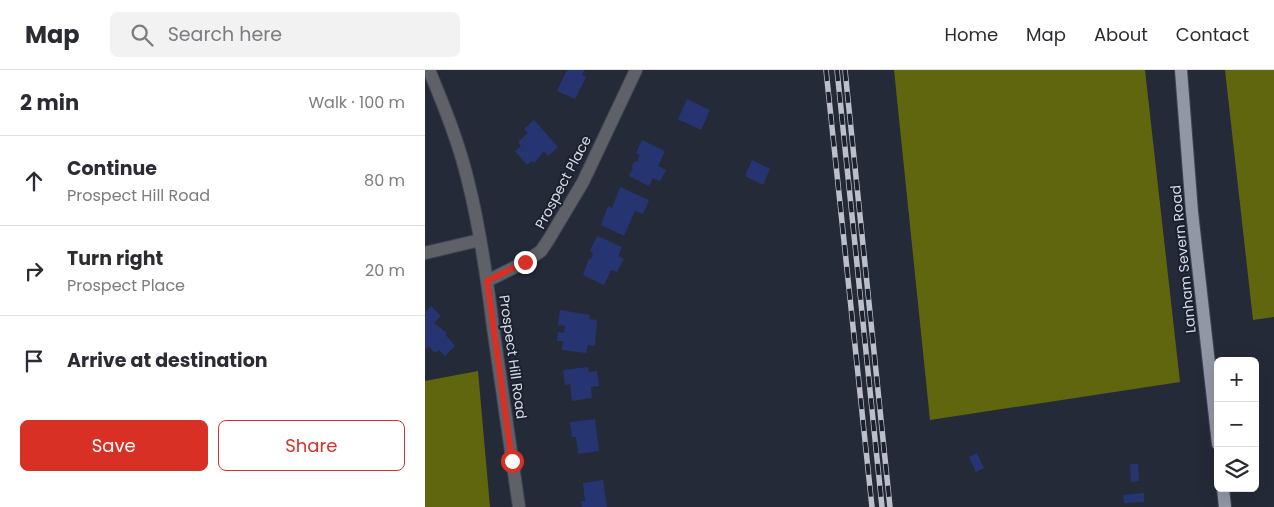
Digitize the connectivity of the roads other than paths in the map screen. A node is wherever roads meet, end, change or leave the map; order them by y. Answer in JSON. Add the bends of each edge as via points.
{"nodes":[{"id":1,"x":429,"y":70,"type":"edge"},
{"id":2,"x":636,"y":70,"type":"edge"},
{"id":3,"x":1181,"y":70,"type":"edge"},
{"id":4,"x":480,"y":240,"type":"junction"},
{"id":5,"x":425,"y":253,"type":"edge"},
{"id":6,"x":487,"y":281,"type":"junction"},
{"id":7,"x":1214,"y":408,"type":"edge"},
{"id":8,"x":1223,"y":492,"type":"edge"},
{"id":9,"x":519,"y":507,"type":"edge"},
{"id":10,"x":1225,"y":507,"type":"edge"}],
"edges":[{"from":1,"to":4,"type":"street","name":"Prospect Hill Road","via":[[443,102],[468,180]]},
{"from":2,"to":6,"type":"street","name":"Prospect Place","via":[[583,182],[541,251]]},
{"from":3,"to":7,"type":"main road","name":"Lanham Severn Road","via":[[1192,212]]},
{"from":4,"to":5,"type":"street"},
{"from":4,"to":6,"type":"street","name":"Prospect Hill Road"},
{"from":6,"to":9,"type":"street","name":"Prospect Hill Road"},
{"from":8,"to":10,"type":"main road"}]}
